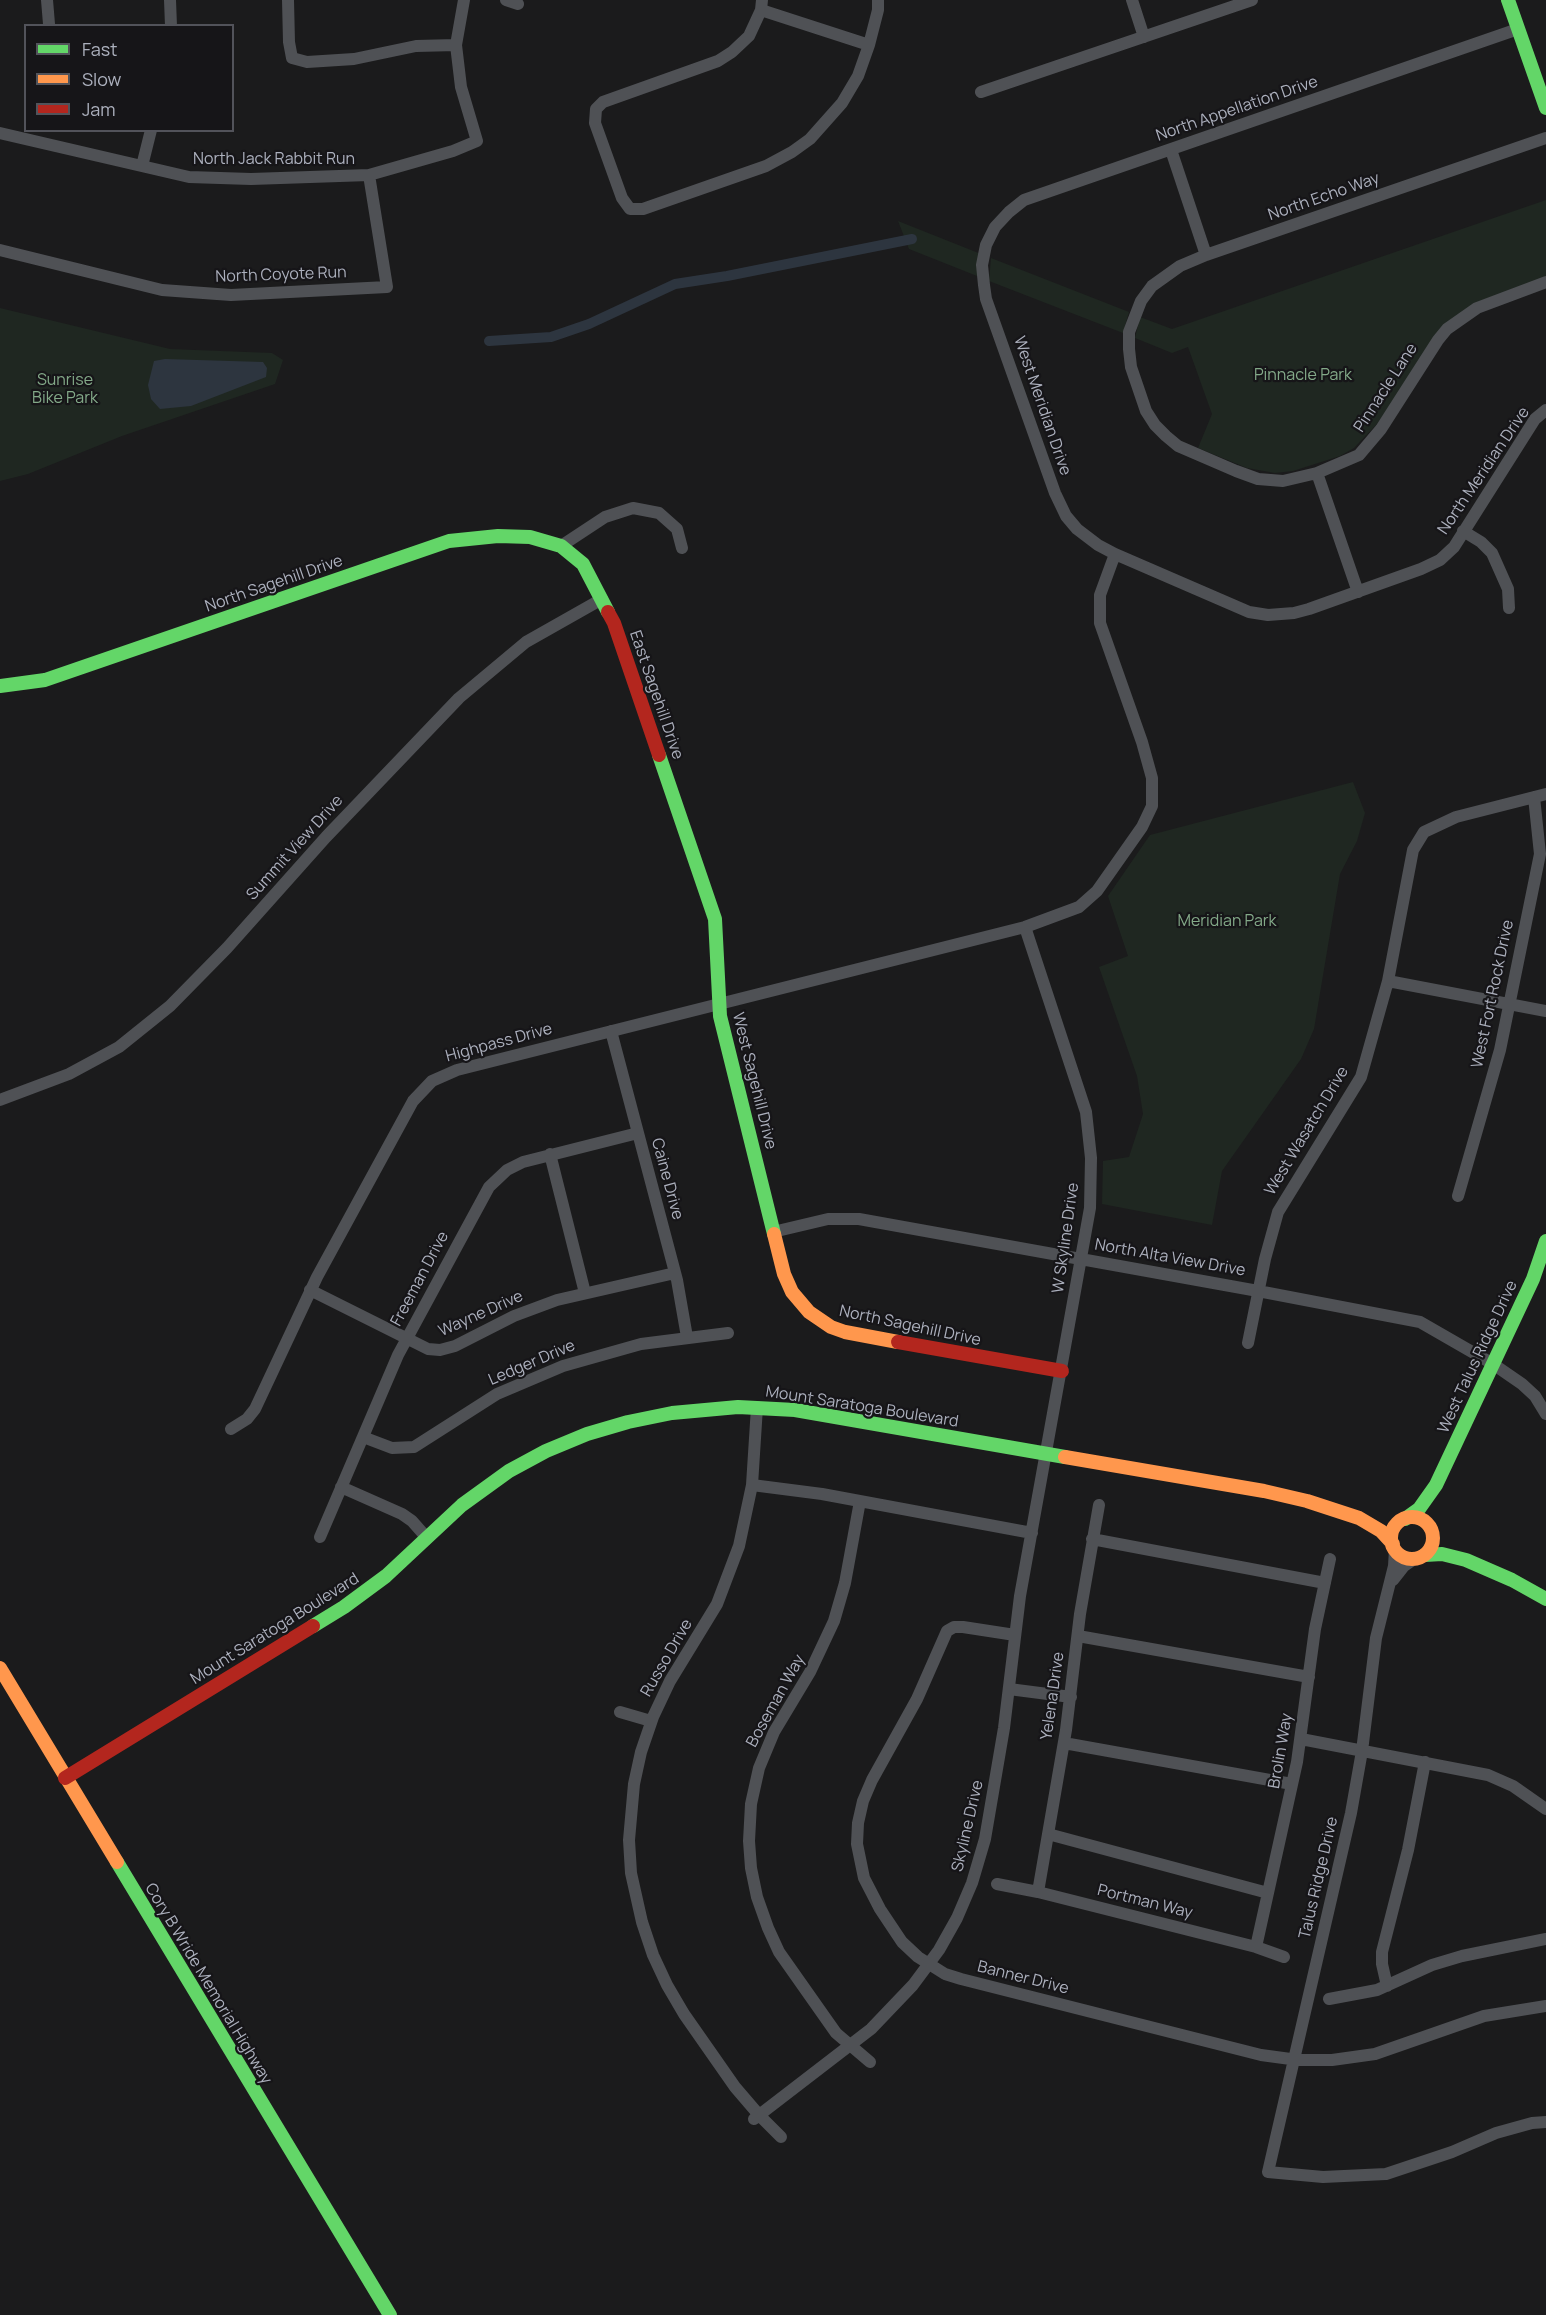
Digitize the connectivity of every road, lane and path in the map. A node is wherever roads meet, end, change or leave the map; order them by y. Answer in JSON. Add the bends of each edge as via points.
{"nodes":[{"id":1,"x":47,"y":0,"type":"edge"},
{"id":2,"x":170,"y":0,"type":"edge"},
{"id":3,"x":288,"y":0,"type":"edge"},
{"id":4,"x":878,"y":0,"type":"edge"},
{"id":5,"x":1132,"y":0,"type":"edge"},
{"id":6,"x":1252,"y":0,"type":"edge"},
{"id":7,"x":1508,"y":0,"type":"edge"},
{"id":8,"x":761,"y":5,"type":"edge"},
{"id":9,"x":462,"y":6,"type":"edge"},
{"id":10,"x":49,"y":24,"type":"edge"},
{"id":11,"x":171,"y":24,"type":"edge"},
{"id":12,"x":1518,"y":29,"type":"junction"},
{"id":13,"x":1144,"y":37,"type":"junction"},
{"id":14,"x":456,"y":45,"type":"junction"},
{"id":15,"x":869,"y":45,"type":"junction"},
{"id":16,"x":981,"y":92,"type":"dead end"},
{"id":17,"x":1546,"y":108,"type":"edge"},
{"id":18,"x":150,"y":132,"type":"edge"},
{"id":19,"x":0,"y":133,"type":"edge"},
{"id":20,"x":1546,"y":138,"type":"edge"},
{"id":21,"x":1171,"y":150,"type":"junction"},
{"id":22,"x":142,"y":166,"type":"junction"},
{"id":23,"x":369,"y":175,"type":"junction"},
{"id":24,"x":986,"y":245,"type":"joint"},
{"id":25,"x":0,"y":250,"type":"edge"},
{"id":26,"x":1206,"y":255,"type":"junction"},
{"id":27,"x":1546,"y":282,"type":"edge"},
{"id":28,"x":1134,"y":316,"type":"joint"},
{"id":29,"x":1546,"y":410,"type":"edge"},
{"id":30,"x":1317,"y":473,"type":"junction"},
{"id":31,"x":1463,"y":531,"type":"junction"},
{"id":32,"x":561,"y":546,"type":"junction"},
{"id":33,"x":682,"y":548,"type":"dead end"},
{"id":34,"x":1115,"y":554,"type":"junction"},
{"id":35,"x":1358,"y":592,"type":"junction"},
{"id":36,"x":602,"y":598,"type":"junction"},
{"id":37,"x":1509,"y":608,"type":"dead end"},
{"id":38,"x":0,"y":686,"type":"edge"},
{"id":39,"x":1540,"y":795,"type":"edge"},
{"id":40,"x":698,"y":867,"type":"joint"},
{"id":41,"x":1025,"y":927,"type":"junction"},
{"id":42,"x":1388,"y":981,"type":"junction"},
{"id":43,"x":1509,"y":1002,"type":"junction"},
{"id":44,"x":718,"y":1004,"type":"junction"},
{"id":45,"x":1546,"y":1011,"type":"edge"},
{"id":46,"x":611,"y":1031,"type":"junction"},
{"id":47,"x":0,"y":1100,"type":"edge"},
{"id":48,"x":638,"y":1133,"type":"junction"},
{"id":49,"x":550,"y":1154,"type":"junction"},
{"id":50,"x":1458,"y":1196,"type":"dead end"},
{"id":51,"x":773,"y":1232,"type":"junction"},
{"id":52,"x":1546,"y":1241,"type":"edge"},
{"id":53,"x":1081,"y":1260,"type":"junction"},
{"id":54,"x":675,"y":1272,"type":"junction"},
{"id":55,"x":310,"y":1290,"type":"junction"},
{"id":56,"x":1258,"y":1291,"type":"junction"},
{"id":57,"x":585,"y":1293,"type":"junction"},
{"id":58,"x":728,"y":1333,"type":"dead end"},
{"id":59,"x":687,"y":1337,"type":"junction"},
{"id":60,"x":406,"y":1338,"type":"junction"},
{"id":61,"x":1248,"y":1343,"type":"dead end"},
{"id":62,"x":1493,"y":1364,"type":"junction"},
{"id":63,"x":1062,"y":1371,"type":"junction"},
{"id":64,"x":1542,"y":1397,"type":"edge"},
{"id":65,"x":757,"y":1407,"type":"junction"},
{"id":66,"x":1546,"y":1414,"type":"edge"},
{"id":67,"x":231,"y":1429,"type":"dead end"},
{"id":68,"x":363,"y":1437,"type":"junction"},
{"id":69,"x":1046,"y":1454,"type":"junction"},
{"id":70,"x":752,"y":1485,"type":"junction"},
{"id":71,"x":1437,"y":1485,"type":"junction"},
{"id":72,"x":341,"y":1487,"type":"junction"},
{"id":73,"x":860,"y":1501,"type":"junction"},
{"id":74,"x":1099,"y":1505,"type":"dead end"},
{"id":75,"x":1359,"y":1518,"type":"junction"},
{"id":76,"x":1403,"y":1520,"type":"junction"},
{"id":77,"x":1431,"y":1530,"type":"junction"},
{"id":78,"x":1032,"y":1533,"type":"junction"},
{"id":79,"x":320,"y":1537,"type":"dead end"},
{"id":80,"x":427,"y":1538,"type":"junction"},
{"id":81,"x":1092,"y":1539,"type":"junction"},
{"id":82,"x":1394,"y":1547,"type":"junction"},
{"id":83,"x":1420,"y":1557,"type":"junction"},
{"id":84,"x":1330,"y":1559,"type":"dead end"},
{"id":85,"x":1466,"y":1560,"type":"junction"},
{"id":86,"x":1325,"y":1583,"type":"junction"},
{"id":87,"x":1388,"y":1589,"type":"junction"},
{"id":88,"x":1546,"y":1599,"type":"edge"},
{"id":89,"x":1015,"y":1635,"type":"junction"},
{"id":90,"x":1078,"y":1636,"type":"junction"},
{"id":91,"x":0,"y":1668,"type":"edge"},
{"id":92,"x":1309,"y":1677,"type":"junction"},
{"id":93,"x":1010,"y":1689,"type":"junction"},
{"id":94,"x":1071,"y":1697,"type":"junction"},
{"id":95,"x":620,"y":1712,"type":"dead end"},
{"id":96,"x":651,"y":1721,"type":"junction"},
{"id":97,"x":1301,"y":1739,"type":"junction"},
{"id":98,"x":1064,"y":1743,"type":"junction"},
{"id":99,"x":1362,"y":1751,"type":"junction"},
{"id":100,"x":1425,"y":1762,"type":"junction"},
{"id":101,"x":65,"y":1778,"type":"junction"},
{"id":102,"x":1293,"y":1784,"type":"junction"},
{"id":103,"x":1546,"y":1809,"type":"edge"},
{"id":104,"x":1048,"y":1834,"type":"junction"},
{"id":105,"x":997,"y":1884,"type":"dead end"},
{"id":106,"x":1038,"y":1892,"type":"junction"},
{"id":107,"x":1268,"y":1893,"type":"junction"},
{"id":108,"x":1546,"y":1939,"type":"edge"},
{"id":109,"x":1256,"y":1947,"type":"junction"},
{"id":110,"x":1284,"y":1957,"type":"dead end"},
{"id":111,"x":929,"y":1964,"type":"junction"},
{"id":112,"x":1387,"y":1986,"type":"junction"},
{"id":113,"x":1329,"y":1999,"type":"dead end"},
{"id":114,"x":1546,"y":2006,"type":"edge"},
{"id":115,"x":849,"y":2046,"type":"junction"},
{"id":116,"x":1295,"y":2060,"type":"junction"},
{"id":117,"x":870,"y":2062,"type":"dead end"},
{"id":118,"x":756,"y":2117,"type":"junction"},
{"id":119,"x":1546,"y":2121,"type":"edge"},
{"id":120,"x":782,"y":2137,"type":"dead end"},
{"id":121,"x":390,"y":2315,"type":"edge"}],
"edges":[{"from":1,"to":10,"type":"street"},
{"from":2,"to":11,"type":"street"},
{"from":3,"to":14,"type":"street","via":[[292,58],[307,62],[416,46]]},
{"from":4,"to":15,"type":"street"},
{"from":5,"to":13,"type":"street"},
{"from":6,"to":13,"type":"street"},
{"from":7,"to":12,"type":"main road"},
{"from":8,"to":15,"type":"street"},
{"from":8,"to":15,"type":"street","via":[[749,36],[732,52],[603,102],[596,109],[595,123],[622,198],[630,209],[644,208],[766,166],[810,139],[842,104]]},
{"from":9,"to":14,"type":"street"},
{"from":12,"to":17,"type":"main road"},
{"from":12,"to":21,"type":"street","name":"North Appellation Drive"},
{"from":13,"to":16,"type":"street"},
{"from":14,"to":23,"type":"street","name":"North Jack Rabbit Run","via":[[461,87],[477,141]]},
{"from":18,"to":22,"type":"street"},
{"from":19,"to":22,"type":"street","name":"North Jack Rabbit Run"},
{"from":20,"to":26,"type":"street","name":"North Echo Way"},
{"from":21,"to":24,"type":"street","name":"North Appellation Drive","via":[[1024,200],[995,227]]},
{"from":21,"to":26,"type":"street"},
{"from":22,"to":23,"type":"street","name":"North Jack Rabbit Run","via":[[189,177]]},
{"from":23,"to":25,"type":"street","name":"North Coyote Run","via":[[387,287],[231,295],[162,290]]},
{"from":24,"to":34,"type":"street","name":"West Meridian Drive","via":[[982,265],[986,299],[1054,493],[1077,529]]},
{"from":26,"to":28,"type":"street","name":"North Echo Way","via":[[1152,286]]},
{"from":27,"to":30,"type":"street","name":"Pinnacle Lane","via":[[1477,308],[1447,329],[1371,444],[1359,455]]},
{"from":28,"to":30,"type":"street","name":"Pinnacle Lane","via":[[1129,332],[1131,367],[1146,411],[1166,436],[1178,446],[1258,479],[1283,481]]},
{"from":29,"to":31,"type":"street","name":"North Meridian Drive","via":[[1535,419]]},
{"from":30,"to":35,"type":"street"},
{"from":31,"to":35,"type":"street","name":"North Meridian Drive","via":[[1440,560]]},
{"from":31,"to":37,"type":"street","via":[[1492,553],[1508,589]]},
{"from":32,"to":33,"type":"street","via":[[605,517],[633,508],[659,513],[677,529]]},
{"from":32,"to":36,"type":"main road","name":"East Sagehill Drive","via":[[583,564]]},
{"from":32,"to":38,"type":"main road","name":"North Sagehill Drive","via":[[530,537],[449,541],[45,680]]},
{"from":34,"to":35,"type":"street","name":"North Meridian Drive","via":[[1232,606],[1268,615],[1294,613]]},
{"from":34,"to":41,"type":"street","name":"Highpass Drive","via":[[1102,584],[1100,623],[1142,742],[1152,778],[1152,806],[1142,827],[1097,891],[1079,907]]},
{"from":36,"to":40,"type":"main road","name":"East Sagehill Drive"},
{"from":36,"to":47,"type":"street","name":"Summit View Drive","via":[[526,642],[459,698],[164,1011],[119,1047],[69,1074]]},
{"from":39,"to":42,"type":"street","name":"West Wasatch Drive","via":[[1456,817],[1424,832],[1413,850]]},
{"from":39,"to":43,"type":"street","name":"West Fort Rock Drive","via":[[1540,854]]},
{"from":40,"to":44,"type":"main road","name":"West Sagehill Drive","via":[[715,920]]},
{"from":41,"to":44,"type":"street","name":"Highpass Drive"},
{"from":41,"to":53,"type":"street","name":"W Skyline Drive","via":[[1086,1113],[1091,1158],[1090,1208]]},
{"from":42,"to":43,"type":"street"},
{"from":42,"to":56,"type":"street","name":"West Wasatch Drive","via":[[1361,1077],[1278,1212]]},
{"from":43,"to":45,"type":"street"},
{"from":43,"to":50,"type":"street","name":"West Fort Rock Drive","via":[[1500,1050]]},
{"from":44,"to":46,"type":"street","name":"Highpass Drive"},
{"from":44,"to":51,"type":"main road","name":"West Sagehill Drive"},
{"from":46,"to":48,"type":"street","name":"Caine Drive"},
{"from":46,"to":55,"type":"street","name":"Highpass Drive","via":[[448,1073],[425,1087],[413,1101]]},
{"from":48,"to":49,"type":"street","name":"Freeman Drive"},
{"from":48,"to":54,"type":"street","name":"Caine Drive"},
{"from":49,"to":57,"type":"street"},
{"from":49,"to":60,"type":"street","name":"Freeman Drive","via":[[515,1165],[489,1187]]},
{"from":51,"to":53,"type":"street","name":"North Alta View Drive","via":[[828,1219],[859,1220]]},
{"from":51,"to":63,"type":"main road","name":"North Sagehill Drive","via":[[792,1292],[809,1312],[831,1327]]},
{"from":52,"to":62,"type":"main road","name":"West Talus Ridge Drive","via":[[1533,1279]]},
{"from":53,"to":56,"type":"street","name":"North Alta View Drive"},
{"from":53,"to":63,"type":"street","name":"W Skyline Drive"},
{"from":54,"to":57,"type":"street","name":"Wayne Drive"},
{"from":54,"to":59,"type":"street","name":"Caine Drive"},
{"from":55,"to":60,"type":"street","name":"Wayne Drive"},
{"from":55,"to":67,"type":"street","name":"Highpass Drive","via":[[255,1409]]},
{"from":56,"to":61,"type":"street","name":"West Wasatch Drive"},
{"from":56,"to":62,"type":"street","name":"North Alta View Drive","via":[[1420,1322]]},
{"from":57,"to":60,"type":"street","name":"Wayne Drive","via":[[514,1316],[445,1349],[428,1348]]},
{"from":58,"to":59,"type":"street","name":"Ledger Drive"},
{"from":59,"to":68,"type":"street","name":"Ledger Drive","via":[[621,1348],[546,1372],[480,1404],[414,1447],[392,1448]]},
{"from":60,"to":68,"type":"street","name":"Freeman Drive"},
{"from":62,"to":64,"type":"street","name":"North Alta View Drive"},
{"from":62,"to":71,"type":"main road","name":"West Talus Ridge Drive"},
{"from":63,"to":69,"type":"street","name":"W Skyline Drive"},
{"from":64,"to":66,"type":"street","name":"North Alta View Drive"},
{"from":65,"to":69,"type":"main road","name":"Mount Saratoga Boulevard","via":[[795,1410]]},
{"from":65,"to":70,"type":"street","name":"Russo Drive"},
{"from":65,"to":80,"type":"main road","name":"Mount Saratoga Boulevard","via":[[661,1414],[576,1438],[492,1483]]},
{"from":68,"to":72,"type":"street","name":"Freeman Drive"},
{"from":69,"to":75,"type":"main road","name":"Mount Saratoga Boulevard","via":[[1286,1496]]},
{"from":69,"to":78,"type":"street","name":"Skyline Drive"},
{"from":70,"to":73,"type":"street"},
{"from":70,"to":96,"type":"street","name":"Russo Drive","via":[[740,1546],[726,1585]]},
{"from":71,"to":76,"type":"main road","name":"West Talus Ridge Drive","via":[[1419,1509]]},
{"from":71,"to":77,"type":"main road","name":"West Talus Ridge Drive","via":[[1429,1512]]},
{"from":72,"to":79,"type":"street","name":"Freeman Drive"},
{"from":72,"to":80,"type":"street","via":[[402,1514]]},
{"from":73,"to":78,"type":"street"},
{"from":73,"to":115,"type":"street","name":"Boseman Way","via":[[834,1621],[759,1768],[751,1804],[749,1841],[753,1881],[773,1940],[830,2026]]},
{"from":74,"to":81,"type":"street","name":"Yelena Drive"},
{"from":75,"to":76,"type":"main road","name":"Mount Saratoga Boulevard","via":[[1387,1523]]},
{"from":75,"to":82,"type":"main road","name":"Mount Saratoga Boulevard","via":[[1381,1531]]},
{"from":76,"to":77,"type":"main road","via":[[1421,1519]]},
{"from":76,"to":82,"type":"main road","via":[[1392,1534]]},
{"from":77,"to":83,"type":"main road","via":[[1431,1548]]},
{"from":77,"to":85,"type":"main road","via":[[1441,1544]]},
{"from":78,"to":89,"type":"street","name":"Skyline Drive"},
{"from":80,"to":101,"type":"main road","name":"Mount Saratoga Boulevard","via":[[373,1587],[344,1607]]},
{"from":81,"to":86,"type":"street"},
{"from":81,"to":90,"type":"street","name":"Yelena Drive"},
{"from":82,"to":83,"type":"main road","via":[[1401,1556]]},
{"from":82,"to":87,"type":"street","name":"Talus Ridge Drive","via":[[1395,1562]]},
{"from":83,"to":85,"type":"main road","via":[[1442,1554]]},
{"from":83,"to":87,"type":"street","name":"Talus Ridge Drive","via":[[1399,1572]]},
{"from":84,"to":86,"type":"street","name":"Brolin Way"},
{"from":85,"to":88,"type":"main road"},
{"from":86,"to":92,"type":"street","name":"Brolin Way"},
{"from":87,"to":99,"type":"street","name":"Talus Ridge Drive","via":[[1376,1638]]},
{"from":89,"to":93,"type":"street","name":"Skyline Drive"},
{"from":89,"to":111,"type":"street","name":"Banner Drive","via":[[959,1626],[945,1634],[917,1700],[872,1780],[860,1812],[858,1856],[868,1889],[902,1942]]},
{"from":90,"to":92,"type":"street"},
{"from":90,"to":94,"type":"street","name":"Yelena Drive"},
{"from":91,"to":101,"type":"main road","name":"Cory B Wride Memorial Highway"},
{"from":92,"to":97,"type":"street","name":"Brolin Way"},
{"from":93,"to":94,"type":"street"},
{"from":93,"to":111,"type":"street","name":"Skyline Drive","via":[[978,1864],[957,1918]]},
{"from":94,"to":98,"type":"street","name":"Yelena Drive"},
{"from":95,"to":96,"type":"street"},
{"from":96,"to":118,"type":"street","name":"Russo Drive","via":[[637,1768],[630,1824],[632,1873],[642,1922],[675,2000]]},
{"from":97,"to":99,"type":"street"},
{"from":97,"to":102,"type":"street","name":"Brolin Way"},
{"from":98,"to":102,"type":"street"},
{"from":98,"to":104,"type":"street","name":"Yelena Drive"},
{"from":99,"to":100,"type":"street"},
{"from":99,"to":116,"type":"street","name":"Talus Ridge Drive"},
{"from":100,"to":103,"type":"street","via":[[1501,1780]]},
{"from":100,"to":112,"type":"street","via":[[1382,1952]]},
{"from":101,"to":121,"type":"main road","name":"Cory B Wride Memorial Highway"},
{"from":102,"to":107,"type":"street","name":"Brolin Way"},
{"from":104,"to":106,"type":"street","name":"Yelena Drive"},
{"from":104,"to":107,"type":"street"},
{"from":105,"to":106,"type":"street","name":"Portman Way"},
{"from":106,"to":109,"type":"street","name":"Portman Way"},
{"from":107,"to":109,"type":"street","name":"Brolin Way"},
{"from":108,"to":112,"type":"street","via":[[1462,1956]]},
{"from":109,"to":110,"type":"street","name":"Portman Way"},
{"from":111,"to":115,"type":"street","name":"Skyline Drive","via":[[890,2011]]},
{"from":111,"to":116,"type":"street","name":"Banner Drive","via":[[961,1979]]},
{"from":112,"to":113,"type":"street"},
{"from":114,"to":116,"type":"street","name":"Banner Drive","via":[[1473,2020],[1375,2054],[1332,2061]]},
{"from":115,"to":117,"type":"street","name":"Boseman Way"},
{"from":115,"to":118,"type":"street","name":"Skyline Drive"},
{"from":116,"to":119,"type":"street","name":"Talus Ridge Drive","via":[[1268,2172],[1323,2177],[1386,2174],[1496,2133]]},
{"from":118,"to":120,"type":"street","name":"Russo Drive"}]}
